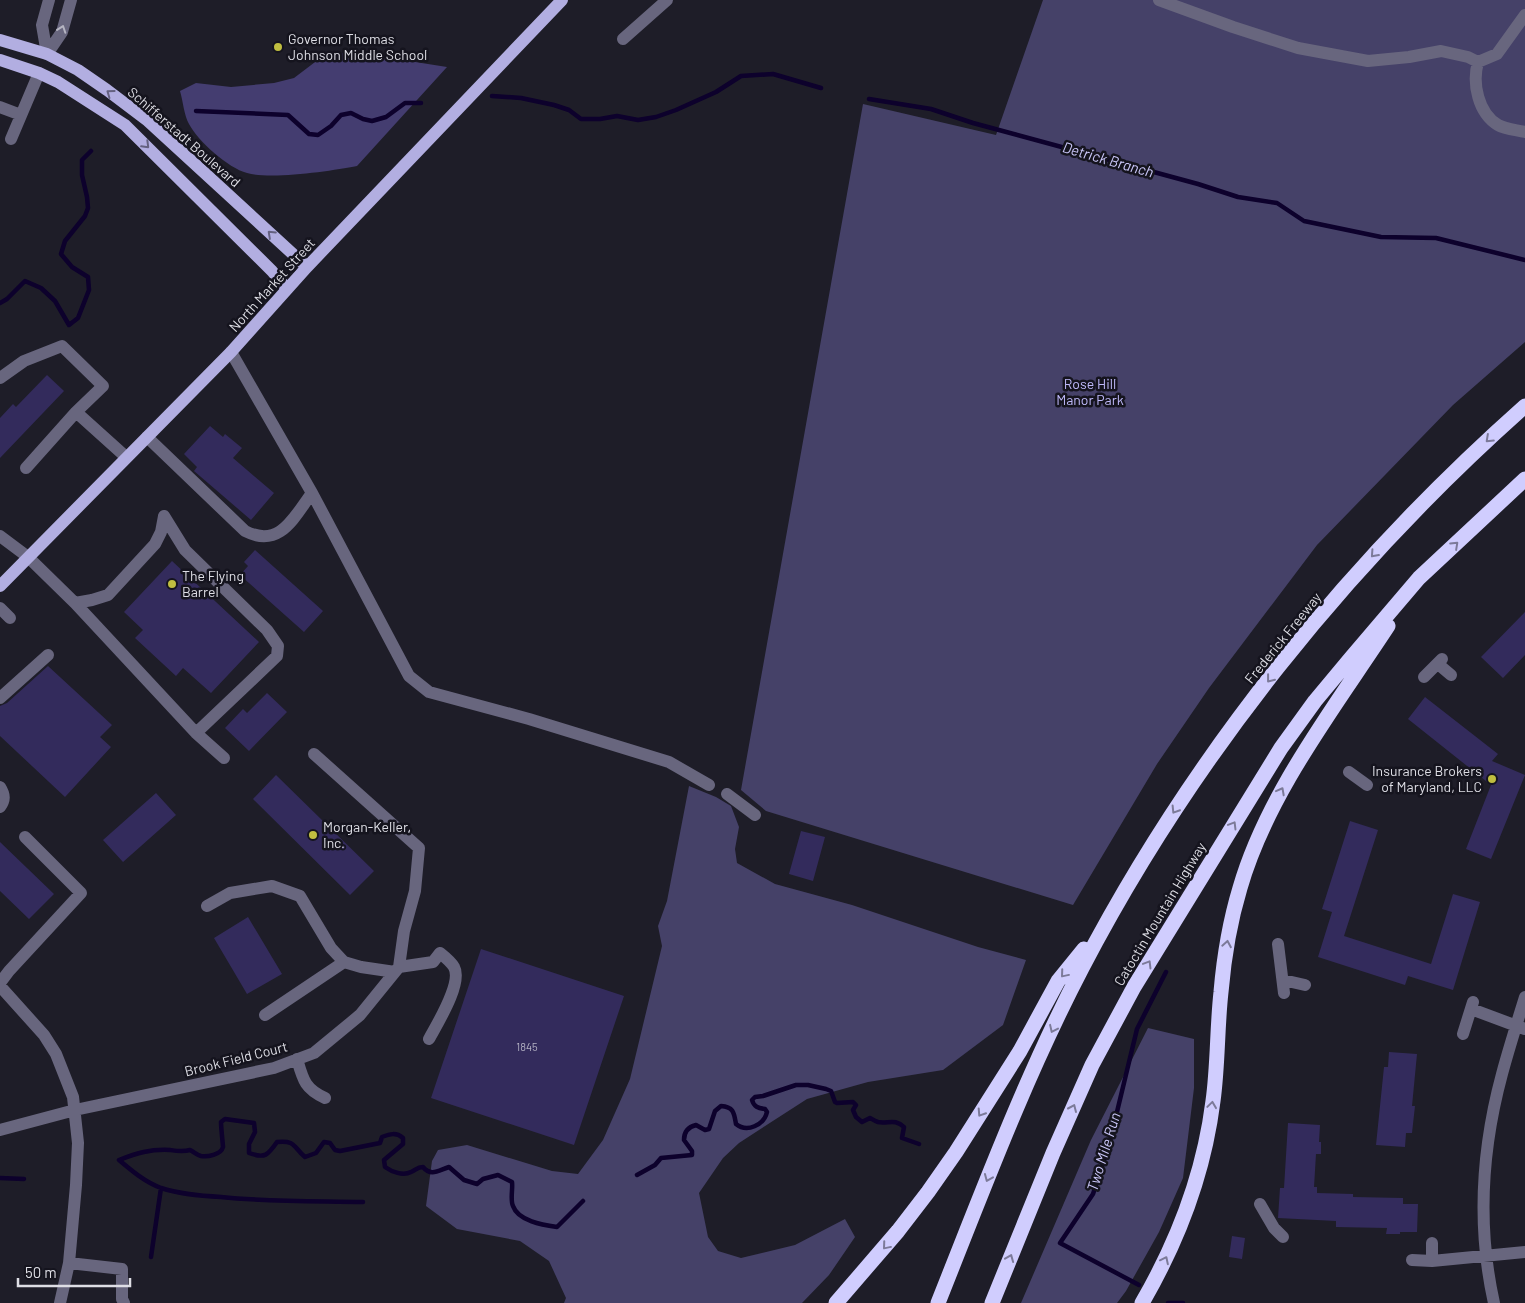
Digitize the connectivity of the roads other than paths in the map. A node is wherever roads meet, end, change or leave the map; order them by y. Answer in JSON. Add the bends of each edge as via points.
{"nodes":[{"id":1,"x":50,"y":0,"type":"edge"},
{"id":2,"x":71,"y":0,"type":"edge"},
{"id":3,"x":562,"y":0,"type":"edge"},
{"id":4,"x":667,"y":0,"type":"edge"},
{"id":5,"x":1159,"y":0,"type":"edge"},
{"id":6,"x":1525,"y":15,"type":"edge"},
{"id":7,"x":623,"y":39,"type":"dead end"},
{"id":8,"x":0,"y":40,"type":"edge"},
{"id":9,"x":47,"y":54,"type":"junction"},
{"id":10,"x":0,"y":60,"type":"edge"},
{"id":11,"x":1478,"y":62,"type":"junction"},
{"id":12,"x":39,"y":73,"type":"junction"},
{"id":13,"x":0,"y":107,"type":"edge"},
{"id":14,"x":21,"y":114,"type":"junction"},
{"id":15,"x":1525,"y":132,"type":"edge"},
{"id":16,"x":10,"y":140,"type":"dead end"},
{"id":17,"x":307,"y":268,"type":"junction"},
{"id":18,"x":287,"y":289,"type":"junction"},
{"id":19,"x":231,"y":352,"type":"junction"},
{"id":20,"x":0,"y":378,"type":"edge"},
{"id":21,"x":1525,"y":406,"type":"edge"},
{"id":22,"x":76,"y":412,"type":"junction"},
{"id":23,"x":147,"y":437,"type":"junction"},
{"id":24,"x":126,"y":457,"type":"junction"},
{"id":25,"x":26,"y":468,"type":"dead end"},
{"id":26,"x":1525,"y":479,"type":"edge"},
{"id":27,"x":312,"y":493,"type":"junction"},
{"id":28,"x":0,"y":536,"type":"edge"},
{"id":29,"x":28,"y":557,"type":"junction"},
{"id":30,"x":1419,"y":578,"type":"junction"},
{"id":31,"x":0,"y":586,"type":"edge"},
{"id":32,"x":75,"y":602,"type":"junction"},
{"id":33,"x":0,"y":608,"type":"edge"},
{"id":34,"x":10,"y":618,"type":"dead end"},
{"id":35,"x":48,"y":655,"type":"dead end"},
{"id":36,"x":1451,"y":675,"type":"dead end"},
{"id":37,"x":1424,"y":677,"type":"dead end"},
{"id":38,"x":0,"y":698,"type":"edge"},
{"id":39,"x":196,"y":734,"type":"junction"},
{"id":40,"x":314,"y":754,"type":"dead end"},
{"id":41,"x":224,"y":758,"type":"dead end"},
{"id":42,"x":1349,"y":772,"type":"dead end"},
{"id":43,"x":709,"y":785,"type":"dead end"},
{"id":44,"x":1368,"y":785,"type":"dead end"},
{"id":45,"x":0,"y":787,"type":"edge"},
{"id":46,"x":726,"y":794,"type":"dead end"},
{"id":47,"x":0,"y":808,"type":"edge"},
{"id":48,"x":755,"y":815,"type":"dead end"},
{"id":49,"x":25,"y":837,"type":"dead end"},
{"id":50,"x":207,"y":906,"type":"dead end"},
{"id":51,"x":1106,"y":923,"type":"junction"},
{"id":52,"x":1278,"y":944,"type":"dead end"},
{"id":53,"x":344,"y":962,"type":"junction"},
{"id":54,"x":397,"y":969,"type":"junction"},
{"id":55,"x":1283,"y":980,"type":"junction"},
{"id":56,"x":0,"y":984,"type":"edge"},
{"id":57,"x":1304,"y":985,"type":"dead end"},
{"id":58,"x":1284,"y":993,"type":"dead end"},
{"id":59,"x":1525,"y":997,"type":"edge"},
{"id":60,"x":265,"y":1015,"type":"dead end"},
{"id":61,"x":1521,"y":1027,"type":"edge"},
{"id":62,"x":1463,"y":1034,"type":"dead end"},
{"id":63,"x":429,"y":1039,"type":"dead end"},
{"id":64,"x":297,"y":1059,"type":"junction"},
{"id":65,"x":325,"y":1098,"type":"dead end"},
{"id":66,"x":75,"y":1110,"type":"junction"},
{"id":67,"x":0,"y":1130,"type":"edge"},
{"id":68,"x":1260,"y":1204,"type":"dead end"},
{"id":69,"x":1283,"y":1236,"type":"dead end"},
{"id":70,"x":1432,"y":1243,"type":"dead end"},
{"id":71,"x":1525,"y":1252,"type":"edge"},
{"id":72,"x":1486,"y":1256,"type":"junction"},
{"id":73,"x":1412,"y":1260,"type":"dead end"},
{"id":74,"x":1432,"y":1261,"type":"junction"},
{"id":75,"x":69,"y":1263,"type":"junction"},
{"id":76,"x":60,"y":1303,"type":"edge"},
{"id":77,"x":124,"y":1303,"type":"edge"},
{"id":78,"x":836,"y":1303,"type":"edge"},
{"id":79,"x":938,"y":1303,"type":"edge"},
{"id":80,"x":992,"y":1303,"type":"edge"},
{"id":81,"x":1142,"y":1303,"type":"edge"},
{"id":82,"x":1494,"y":1303,"type":"edge"}],
"edges":[{"from":1,"to":9,"type":"street","via":[[42,25]]},
{"from":9,"to":2,"type":"street","one_way":true,"via":[[62,32]]},
{"from":3,"to":17,"type":"main road","name":"North Market Street"},
{"from":4,"to":7,"type":"street"},
{"from":5,"to":11,"type":"street","via":[[1298,48],[1368,61],[1441,51]]},
{"from":6,"to":11,"type":"street","via":[[1497,54]]},
{"from":8,"to":9,"type":"main road","name":"Schifferstadt Boulevard"},
{"from":9,"to":12,"type":"main road"},
{"from":17,"to":9,"type":"main road","name":"Schifferstadt Boulevard","one_way":true,"via":[[148,121],[78,70]]},
{"from":10,"to":12,"type":"main road"},
{"from":11,"to":15,"type":"street","via":[[1475,74],[1484,114],[1499,126]]},
{"from":12,"to":14,"type":"street"},
{"from":12,"to":18,"type":"main road","one_way":true,"via":[[126,125]]},
{"from":13,"to":14,"type":"street"},
{"from":14,"to":16,"type":"street"},
{"from":17,"to":18,"type":"main road","name":"North Market Street"},
{"from":18,"to":19,"type":"main road","name":"North Market Street"},
{"from":19,"to":23,"type":"main road","name":"North Market Street"},
{"from":19,"to":27,"type":"street"},
{"from":20,"to":22,"type":"street","via":[[24,361],[62,346],[103,386]]},
{"from":21,"to":51,"type":"highway","name":"Frederick Freeway","one_way":true,"via":[[1419,507],[1290,653],[1236,722],[1181,801]]},
{"from":22,"to":24,"type":"street"},
{"from":22,"to":25,"type":"street"},
{"from":23,"to":24,"type":"main road","name":"North Market Street"},
{"from":23,"to":27,"type":"street","via":[[254,536],[276,535]]},
{"from":24,"to":29,"type":"main road","name":"North Market Street"},
{"from":30,"to":26,"type":"highway","one_way":true},
{"from":27,"to":43,"type":"street","via":[[409,676],[429,692],[669,762]]},
{"from":28,"to":29,"type":"street"},
{"from":29,"to":31,"type":"main road","name":"North Market Street"},
{"from":29,"to":32,"type":"street"},
{"from":80,"to":30,"type":"highway","name":"Catoctin Mountain Highway","one_way":true,"via":[[1092,1065],[1134,987],[1281,748],[1332,680]]},
{"from":81,"to":30,"type":"highway","one_way":true,"via":[[1174,1244],[1202,1160],[1213,1101],[1225,957],[1231,921],[1252,852],[1285,784]]},
{"from":32,"to":39,"type":"street"},
{"from":32,"to":39,"type":"street","via":[[108,595],[155,544],[164,516],[185,550],[266,630],[278,646],[277,656]]},
{"from":33,"to":34,"type":"street"},
{"from":35,"to":38,"type":"street"},
{"from":36,"to":37,"type":"street","via":[[1440,662]]},
{"from":39,"to":41,"type":"street"},
{"from":40,"to":54,"type":"street","via":[[419,848],[415,891]]},
{"from":42,"to":44,"type":"street"},
{"from":45,"to":47,"type":"street","via":[[4,793]]},
{"from":46,"to":48,"type":"street"},
{"from":49,"to":56,"type":"street","via":[[82,893]]},
{"from":50,"to":53,"type":"street","via":[[230,893],[272,886],[300,896],[331,948]]},
{"from":51,"to":78,"type":"highway","one_way":true,"via":[[1058,981],[1020,1051],[928,1192]]},
{"from":51,"to":79,"type":"highway","one_way":true,"via":[[1034,1071]]},
{"from":52,"to":55,"type":"street"},
{"from":53,"to":54,"type":"street","via":[[361,967]]},
{"from":53,"to":60,"type":"street"},
{"from":54,"to":63,"type":"street","via":[[433,962],[440,953],[455,968],[451,996]]},
{"from":54,"to":64,"type":"street","name":"Brook Field Court","via":[[360,1015],[314,1053]]},
{"from":55,"to":57,"type":"street"},
{"from":55,"to":58,"type":"street"},
{"from":56,"to":66,"type":"street","via":[[56,1054]]},
{"from":59,"to":61,"type":"street"},
{"from":61,"to":62,"type":"street","via":[[1472,1006]]},
{"from":61,"to":72,"type":"street","via":[[1500,1080],[1487,1148],[1484,1200]]},
{"from":64,"to":65,"type":"street","via":[[311,1092]]},
{"from":64,"to":66,"type":"street","name":"Brook Field Court","via":[[274,1068]]},
{"from":66,"to":67,"type":"street","name":"Brook Field Court"},
{"from":66,"to":75,"type":"street","via":[[77,1176]]},
{"from":68,"to":69,"type":"street","via":[[1274,1228]]},
{"from":70,"to":74,"type":"street"},
{"from":71,"to":72,"type":"street"},
{"from":72,"to":74,"type":"street"},
{"from":72,"to":82,"type":"street"},
{"from":73,"to":74,"type":"street"},
{"from":75,"to":76,"type":"street"},
{"from":75,"to":77,"type":"street","via":[[122,1269]]}]}
